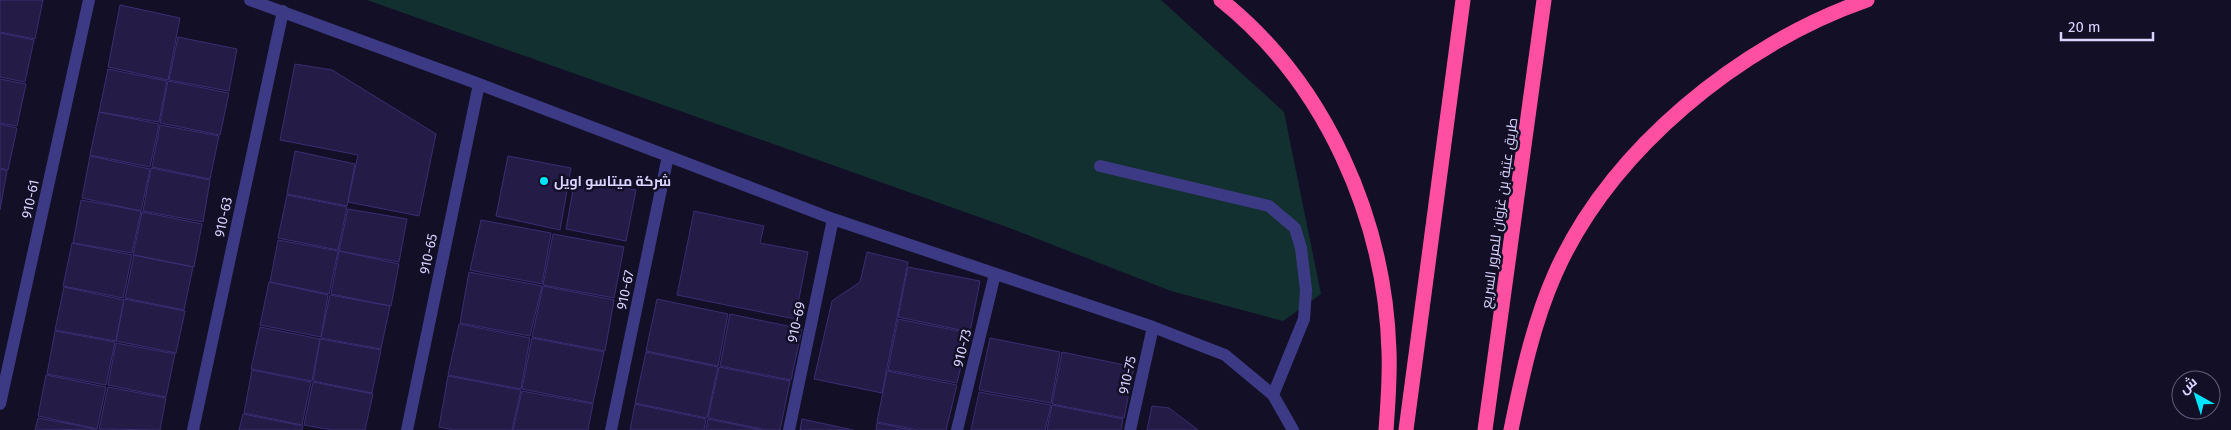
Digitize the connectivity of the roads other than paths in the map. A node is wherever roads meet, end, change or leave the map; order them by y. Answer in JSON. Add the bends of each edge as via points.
{"nodes":[{"id":1,"x":89,"y":0,"type":"edge"},
{"id":2,"x":250,"y":0,"type":"edge"},
{"id":3,"x":1221,"y":0,"type":"edge"},
{"id":4,"x":1463,"y":0,"type":"edge"},
{"id":5,"x":1544,"y":0,"type":"edge"},
{"id":6,"x":1867,"y":0,"type":"edge"},
{"id":7,"x":283,"y":11,"type":"junction"},
{"id":8,"x":479,"y":84,"type":"junction"},
{"id":9,"x":668,"y":156,"type":"junction"},
{"id":10,"x":1100,"y":166,"type":"dead end"},
{"id":11,"x":833,"y":219,"type":"junction"},
{"id":12,"x":995,"y":274,"type":"junction"},
{"id":13,"x":1153,"y":327,"type":"junction"},
{"id":14,"x":1273,"y":395,"type":"junction"},
{"id":15,"x":0,"y":404,"type":"edge"},
{"id":16,"x":193,"y":430,"type":"edge"},
{"id":17,"x":407,"y":430,"type":"edge"},
{"id":18,"x":611,"y":430,"type":"edge"},
{"id":19,"x":789,"y":430,"type":"edge"},
{"id":20,"x":957,"y":430,"type":"edge"},
{"id":21,"x":1130,"y":430,"type":"edge"},
{"id":22,"x":1293,"y":430,"type":"edge"},
{"id":23,"x":1386,"y":430,"type":"edge"},
{"id":24,"x":1406,"y":430,"type":"edge"},
{"id":25,"x":1486,"y":430,"type":"edge"},
{"id":26,"x":1511,"y":430,"type":"edge"}],
"edges":[{"from":1,"to":15,"type":"street","name":"910-61"},
{"from":2,"to":7,"type":"street"},
{"from":3,"to":23,"type":"highway","via":[[1267,42],[1292,72],[1339,147],[1358,193],[1373,240],[1386,313],[1389,350]]},
{"from":4,"to":24,"type":"highway"},
{"from":5,"to":25,"type":"highway","name":"طريق عتبة بن غزوان للمرور السريع"},
{"from":6,"to":26,"type":"highway","via":[[1762,50],[1680,111],[1625,167],[1595,205],[1556,272],[1529,344]]},
{"from":7,"to":8,"type":"street"},
{"from":7,"to":16,"type":"street","name":"910-63"},
{"from":8,"to":9,"type":"street"},
{"from":8,"to":17,"type":"street","name":"910-65"},
{"from":9,"to":11,"type":"street"},
{"from":9,"to":18,"type":"street","name":"910-67"},
{"from":10,"to":14,"type":"street","via":[[1269,206],[1294,228],[1302,248],[1306,290],[1304,319]]},
{"from":11,"to":12,"type":"street"},
{"from":11,"to":19,"type":"street","name":"910-69"},
{"from":12,"to":13,"type":"street"},
{"from":12,"to":20,"type":"street","name":"910-73"},
{"from":13,"to":14,"type":"street","via":[[1226,355]]},
{"from":13,"to":21,"type":"street","name":"910-75"},
{"from":14,"to":22,"type":"street"}]}
